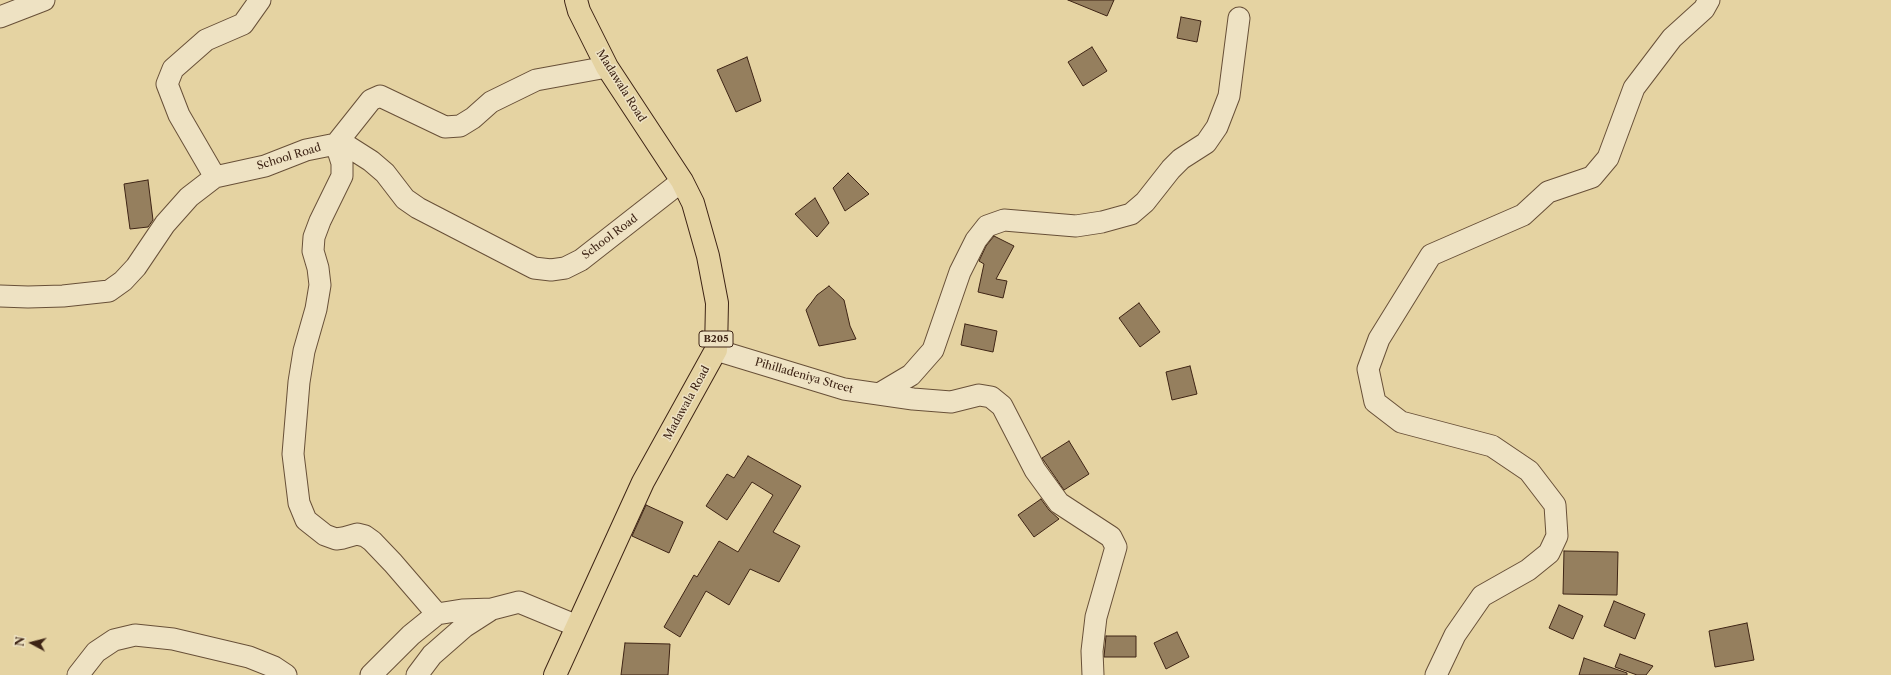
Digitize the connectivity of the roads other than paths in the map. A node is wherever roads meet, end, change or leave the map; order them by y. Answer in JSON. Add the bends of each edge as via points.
{"nodes":[{"id":1,"x":44,"y":0,"type":"edge"},
{"id":2,"x":260,"y":0,"type":"edge"},
{"id":3,"x":576,"y":0,"type":"edge"},
{"id":4,"x":1709,"y":0,"type":"edge"},
{"id":5,"x":0,"y":17,"type":"edge"},
{"id":6,"x":1239,"y":18,"type":"dead end"},
{"id":7,"x":607,"y":67,"type":"junction"},
{"id":8,"x":336,"y":144,"type":"junction"},
{"id":9,"x":215,"y":177,"type":"junction"},
{"id":10,"x":682,"y":181,"type":"junction"},
{"id":11,"x":0,"y":296,"type":"edge"},
{"id":12,"x":716,"y":350,"type":"junction"},
{"id":13,"x":879,"y":394,"type":"junction"},
{"id":14,"x":492,"y":609,"type":"junction"},
{"id":15,"x":437,"y":614,"type":"junction"},
{"id":16,"x":577,"y":626,"type":"junction"},
{"id":17,"x":78,"y":675,"type":"edge"},
{"id":18,"x":286,"y":675,"type":"edge"},
{"id":19,"x":371,"y":675,"type":"edge"},
{"id":20,"x":417,"y":675,"type":"edge"},
{"id":21,"x":555,"y":675,"type":"edge"},
{"id":22,"x":1093,"y":675,"type":"edge"},
{"id":23,"x":1436,"y":675,"type":"edge"}],
"edges":[{"from":1,"to":5,"type":"street"},
{"from":2,"to":9,"type":"street","via":[[243,24],[206,40],[173,69],[167,84],[179,115]]},
{"from":3,"to":7,"type":"main road","name":"Madawala Road","number":"B205","via":[[578,11]]},
{"from":4,"to":23,"type":"street","via":[[1704,9],[1672,38],[1634,88],[1608,158],[1592,177],[1548,192],[1523,215],[1432,255],[1379,339],[1368,369],[1375,402],[1401,422],[1492,446],[1529,471],[1555,505],[1557,536],[1548,553],[1528,570],[1482,596],[1455,635]]},
{"from":6,"to":13,"type":"street","via":[[1229,96],[1217,127],[1206,143],[1181,159],[1145,202],[1130,214],[1076,226],[1004,220],[987,226],[976,240],[960,272],[933,350],[911,375]]},
{"from":7,"to":8,"type":"street","via":[[536,80],[491,102],[474,118],[460,126],[445,127],[380,96],[371,100]]},
{"from":7,"to":10,"type":"main road","name":"Madawala Road","number":"B205"},
{"from":8,"to":9,"type":"street","name":"School Road","via":[[306,150],[265,166]]},
{"from":8,"to":10,"type":"street","name":"School Road","via":[[349,147],[371,161],[385,173],[405,199],[418,208],[534,268],[551,270],[564,268],[581,260]]},
{"from":8,"to":15,"type":"street","via":[[342,163],[342,176],[314,238],[313,251],[320,285],[299,382],[293,446],[299,503],[306,520],[325,535],[336,539],[357,534],[372,541]]},
{"from":9,"to":11,"type":"street","name":"School Road","via":[[184,203],[165,224],[136,267],[109,291],[63,296]]},
{"from":10,"to":12,"type":"main road","name":"Madawala Road","number":"B205","via":[[692,203],[708,256],[717,303]]},
{"from":12,"to":13,"type":"street","name":"Pihilladeniya Street","via":[[844,389]]},
{"from":12,"to":16,"type":"main road","name":"Madawala Road","number":"B205","via":[[643,482]]},
{"from":13,"to":22,"type":"street","name":"Pihilladeniya Street","via":[[951,402],[979,395],[991,397],[1002,406],[1035,470],[1059,503],[1111,537],[1116,547],[1096,617],[1092,651]]},
{"from":14,"to":15,"type":"street"},
{"from":14,"to":16,"type":"street","via":[[519,602]]},
{"from":14,"to":20,"type":"street","via":[[464,627],[432,655]]},
{"from":15,"to":19,"type":"street","via":[[411,635]]},
{"from":16,"to":21,"type":"main road","name":"Madawala Road","number":"B205"},
{"from":17,"to":18,"type":"street","via":[[96,652],[114,640],[135,635],[173,639],[249,657]]}]}
